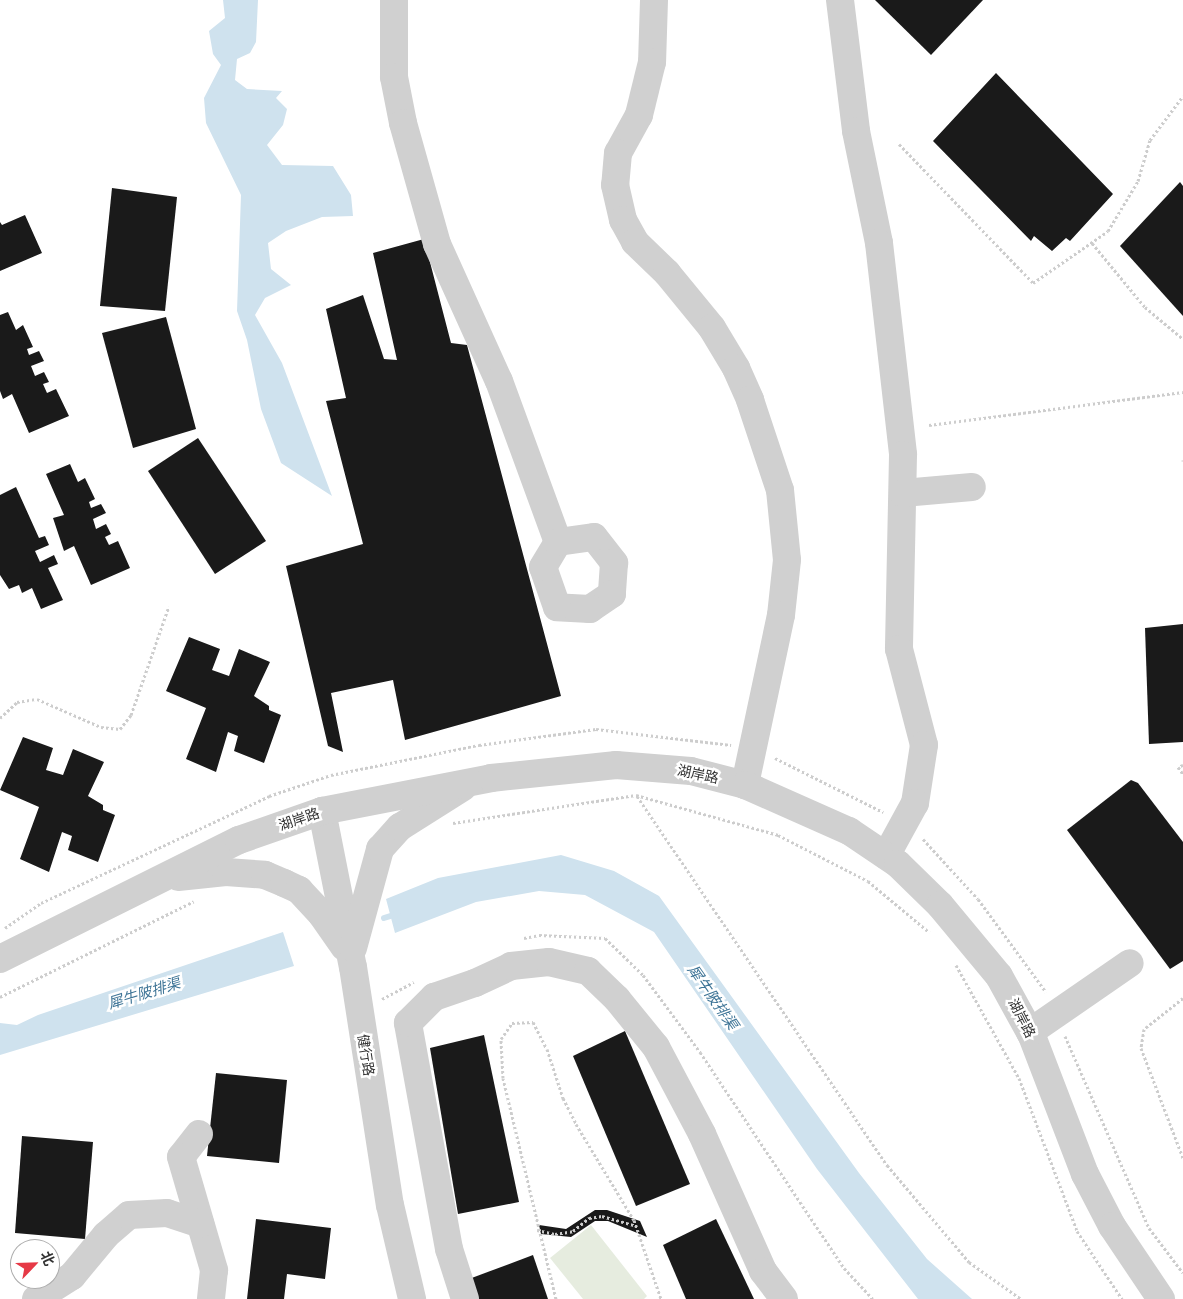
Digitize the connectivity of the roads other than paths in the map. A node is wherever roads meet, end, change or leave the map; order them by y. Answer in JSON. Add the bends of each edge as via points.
{"nodes":[{"id":1,"x":394,"y":0,"type":"edge"},
{"id":2,"x":654,"y":0,"type":"edge"},
{"id":3,"x":840,"y":0,"type":"edge"},
{"id":4,"x":972,"y":487,"type":"dead end"},
{"id":5,"x":903,"y":493,"type":"junction"},
{"id":6,"x":558,"y":542,"type":"dead end"},
{"id":7,"x":469,"y":782,"type":"junction"},
{"id":8,"x":745,"y":785,"type":"junction"},
{"id":9,"x":322,"y":811,"type":"junction"},
{"id":10,"x":886,"y":856,"type":"junction"},
{"id":11,"x":164,"y":878,"type":"junction"},
{"id":12,"x":350,"y":956,"type":"junction"},
{"id":13,"x":0,"y":958,"type":"edge"},
{"id":14,"x":1130,"y":963,"type":"dead end"},
{"id":15,"x":1030,"y":1032,"type":"junction"},
{"id":16,"x":200,"y":1134,"type":"dead end"},
{"id":17,"x":200,"y":1224,"type":"junction"},
{"id":18,"x":36,"y":1299,"type":"edge"},
{"id":19,"x":211,"y":1299,"type":"edge"},
{"id":20,"x":412,"y":1299,"type":"edge"},
{"id":21,"x":466,"y":1299,"type":"edge"},
{"id":22,"x":784,"y":1299,"type":"edge"},
{"id":23,"x":1162,"y":1299,"type":"edge"}],
"edges":[{"from":1,"to":6,"type":"street","via":[[394,77],[437,244],[499,381]]},
{"from":2,"to":8,"type":"street","via":[[652,62],[639,115],[618,153],[615,184],[623,220],[635,242],[667,273],[706,321],[736,368],[780,490],[787,560],[781,615]]},
{"from":3,"to":5,"type":"street","via":[[840,27],[856,131],[880,252],[903,455]]},
{"from":4,"to":5,"type":"street"},
{"from":5,"to":10,"type":"street","via":[[899,649],[924,745],[915,803]]},
{"from":7,"to":8,"type":"street","name":"湖岸路","via":[[616,765],[691,771]]},
{"from":7,"to":9,"type":"street","name":"湖岸路"},
{"from":7,"to":12,"type":"street","via":[[400,827],[380,849]]},
{"from":8,"to":10,"type":"street","name":"湖岸路","via":[[849,831]]},
{"from":9,"to":11,"type":"street","name":"湖岸路","via":[[240,840]]},
{"from":9,"to":12,"type":"street","name":"健行路"},
{"from":10,"to":15,"type":"street","name":"湖岸路","via":[[940,905],[999,976]]},
{"from":11,"to":12,"type":"street","via":[[226,872],[265,875],[299,890],[322,914]]},
{"from":11,"to":13,"type":"street","name":"湖岸路"},
{"from":12,"to":20,"type":"street","name":"健行路","via":[[390,1205]]},
{"from":14,"to":15,"type":"street"},
{"from":15,"to":23,"type":"street","name":"湖岸路","via":[[1085,1174],[1112,1226]]},
{"from":16,"to":17,"type":"street","via":[[181,1157]]},
{"from":17,"to":18,"type":"street","via":[[167,1214],[129,1214],[106,1235],[72,1276]]},
{"from":17,"to":19,"type":"street","via":[[214,1270]]},
{"from":21,"to":22,"type":"street","via":[[449,1249],[408,1023],[434,997],[511,966],[548,962],[588,971],[617,999],[656,1047],[702,1134],[763,1271]]}]}
